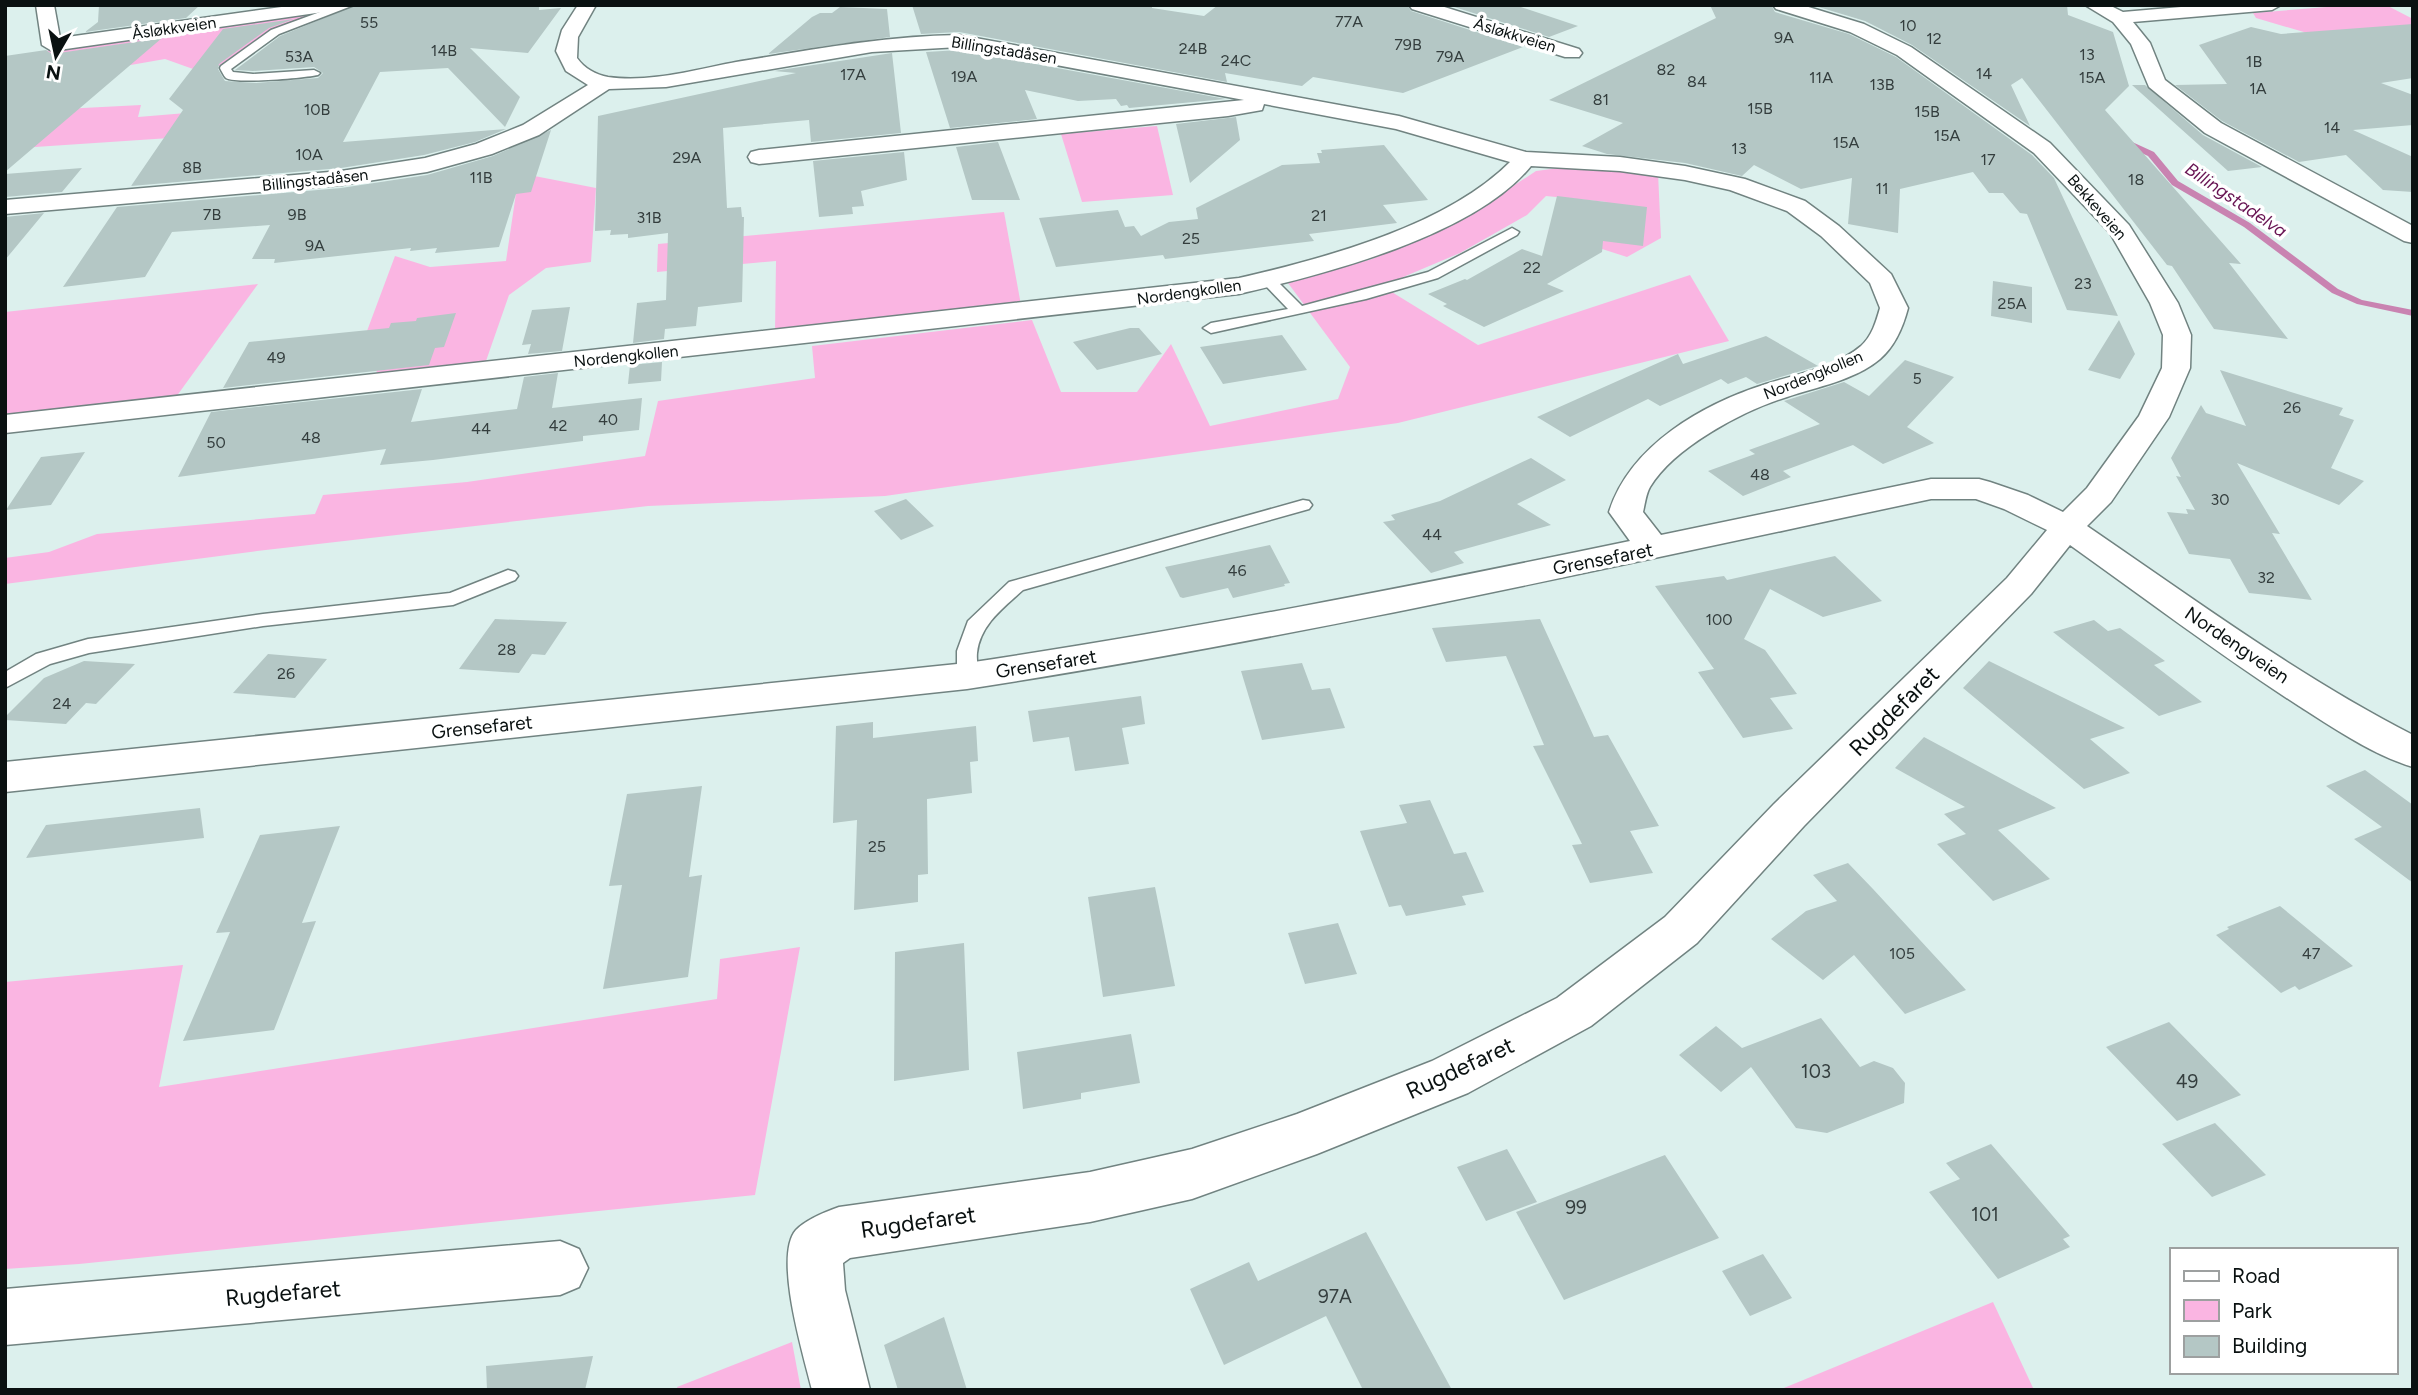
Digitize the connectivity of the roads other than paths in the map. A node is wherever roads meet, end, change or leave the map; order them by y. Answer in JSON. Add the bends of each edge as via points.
{"nodes":[{"id":1,"x":337,"y":5,"type":"edge"},
{"id":2,"x":349,"y":5,"type":"edge"},
{"id":3,"x":587,"y":5,"type":"edge"},
{"id":4,"x":1418,"y":5,"type":"edge"},
{"id":5,"x":1782,"y":5,"type":"edge"},
{"id":6,"x":2094,"y":5,"type":"edge"},
{"id":7,"x":2272,"y":5,"type":"edge"},
{"id":8,"x":46,"y":6,"type":"edge"},
{"id":9,"x":2120,"y":18,"type":"junction"},
{"id":10,"x":1572,"y":53,"type":"dead end"},
{"id":11,"x":314,"y":73,"type":"dead end"},
{"id":12,"x":605,"y":83,"type":"junction"},
{"id":13,"x":1277,"y":100,"type":"junction"},
{"id":14,"x":759,"y":157,"type":"dead end"},
{"id":15,"x":1525,"y":159,"type":"junction"},
{"id":16,"x":5,"y":207,"type":"edge"},
{"id":17,"x":2402,"y":221,"type":"edge"},
{"id":18,"x":1512,"y":232,"type":"dead end"},
{"id":19,"x":2413,"y":236,"type":"edge"},
{"id":20,"x":1268,"y":280,"type":"junction"},
{"id":21,"x":1299,"y":311,"type":"junction"},
{"id":22,"x":1211,"y":328,"type":"dead end"},
{"id":23,"x":5,"y":424,"type":"edge"},
{"id":24,"x":1304,"y":505,"type":"dead end"},
{"id":25,"x":2067,"y":527,"type":"junction"},
{"id":26,"x":1655,"y":549,"type":"junction"},
{"id":27,"x":508,"y":576,"type":"dead end"},
{"id":28,"x":967,"y":676,"type":"junction"},
{"id":29,"x":5,"y":681,"type":"edge"},
{"id":30,"x":2413,"y":753,"type":"edge"},
{"id":31,"x":5,"y":777,"type":"edge"},
{"id":32,"x":560,"y":1268,"type":"dead end"},
{"id":33,"x":5,"y":1317,"type":"edge"},
{"id":34,"x":841,"y":1390,"type":"edge"}],
"edges":[{"from":1,"to":8,"type":"street","name":"Åsløkkveien","via":[[52,45]]},
{"from":2,"to":11,"type":"lane","via":[[275,33],[225,68],[229,75],[253,77]]},
{"from":3,"to":12,"type":"street","via":[[565,47],[568,60],[583,76]]},
{"from":4,"to":10,"type":"street","name":"Åsløkkveien"},
{"from":5,"to":25,"type":"street","name":"Bekkeveien","via":[[1857,28],[1904,51],[2042,148],[2120,230],[2164,303],[2177,335],[2176,368],[2154,417],[2099,495]]},
{"from":6,"to":9,"type":"street"},
{"from":7,"to":9,"type":"street"},
{"from":9,"to":17,"type":"street","via":[[2140,43],[2157,83],[2213,128],[2290,172]]},
{"from":12,"to":13,"type":"street","name":"Billingstadåsen","via":[[680,79],[926,40],[959,41]]},
{"from":12,"to":16,"type":"street","name":"Billingstadåsen","via":[[520,135],[427,165],[341,178]]},
{"from":13,"to":14,"type":"street","name":"Billingstadåsen","via":[[1228,110]]},
{"from":13,"to":15,"type":"street","name":"Billingstadåsen","via":[[1399,123]]},
{"from":15,"to":20,"type":"street","name":"Nordengkollen","via":[[1503,183],[1437,223],[1362,254]]},
{"from":15,"to":26,"type":"street","name":"Nordengkollen","via":[[1685,173],[1768,193],[1796,206],[1830,231],[1882,280],[1894,308],[1887,334],[1865,357],[1736,407],[1669,450],[1644,475],[1626,512]]},
{"from":17,"to":19,"type":"street"},
{"from":18,"to":21,"type":"lane","via":[[1433,275]]},
{"from":20,"to":21,"type":"lane"},
{"from":20,"to":23,"type":"street","name":"Nordengkollen","via":[[1044,310]]},
{"from":21,"to":22,"type":"lane"},
{"from":24,"to":28,"type":"lane","via":[[1016,586],[978,621],[967,652]]},
{"from":25,"to":26,"type":"street","name":"Grensefaret","via":[[1979,489],[1931,489]]},
{"from":25,"to":30,"type":"street","name":"Nordengveien","via":[[2277,674]]},
{"from":25,"to":34,"type":"street","name":"Rugdefaret","via":[[2019,586],[1789,815],[1681,930],[1574,1012],[1450,1077],[1192,1174],[1090,1197],[839,1233],[815,1250],[817,1290]]},
{"from":26,"to":28,"type":"street","name":"Grensefaret","via":[[1126,652]]},
{"from":27,"to":29,"type":"lane","via":[[453,599],[88,646],[43,659]]},
{"from":28,"to":31,"type":"street","name":"Grensefaret"},
{"from":32,"to":33,"type":"street","name":"Rugdefaret"}]}
